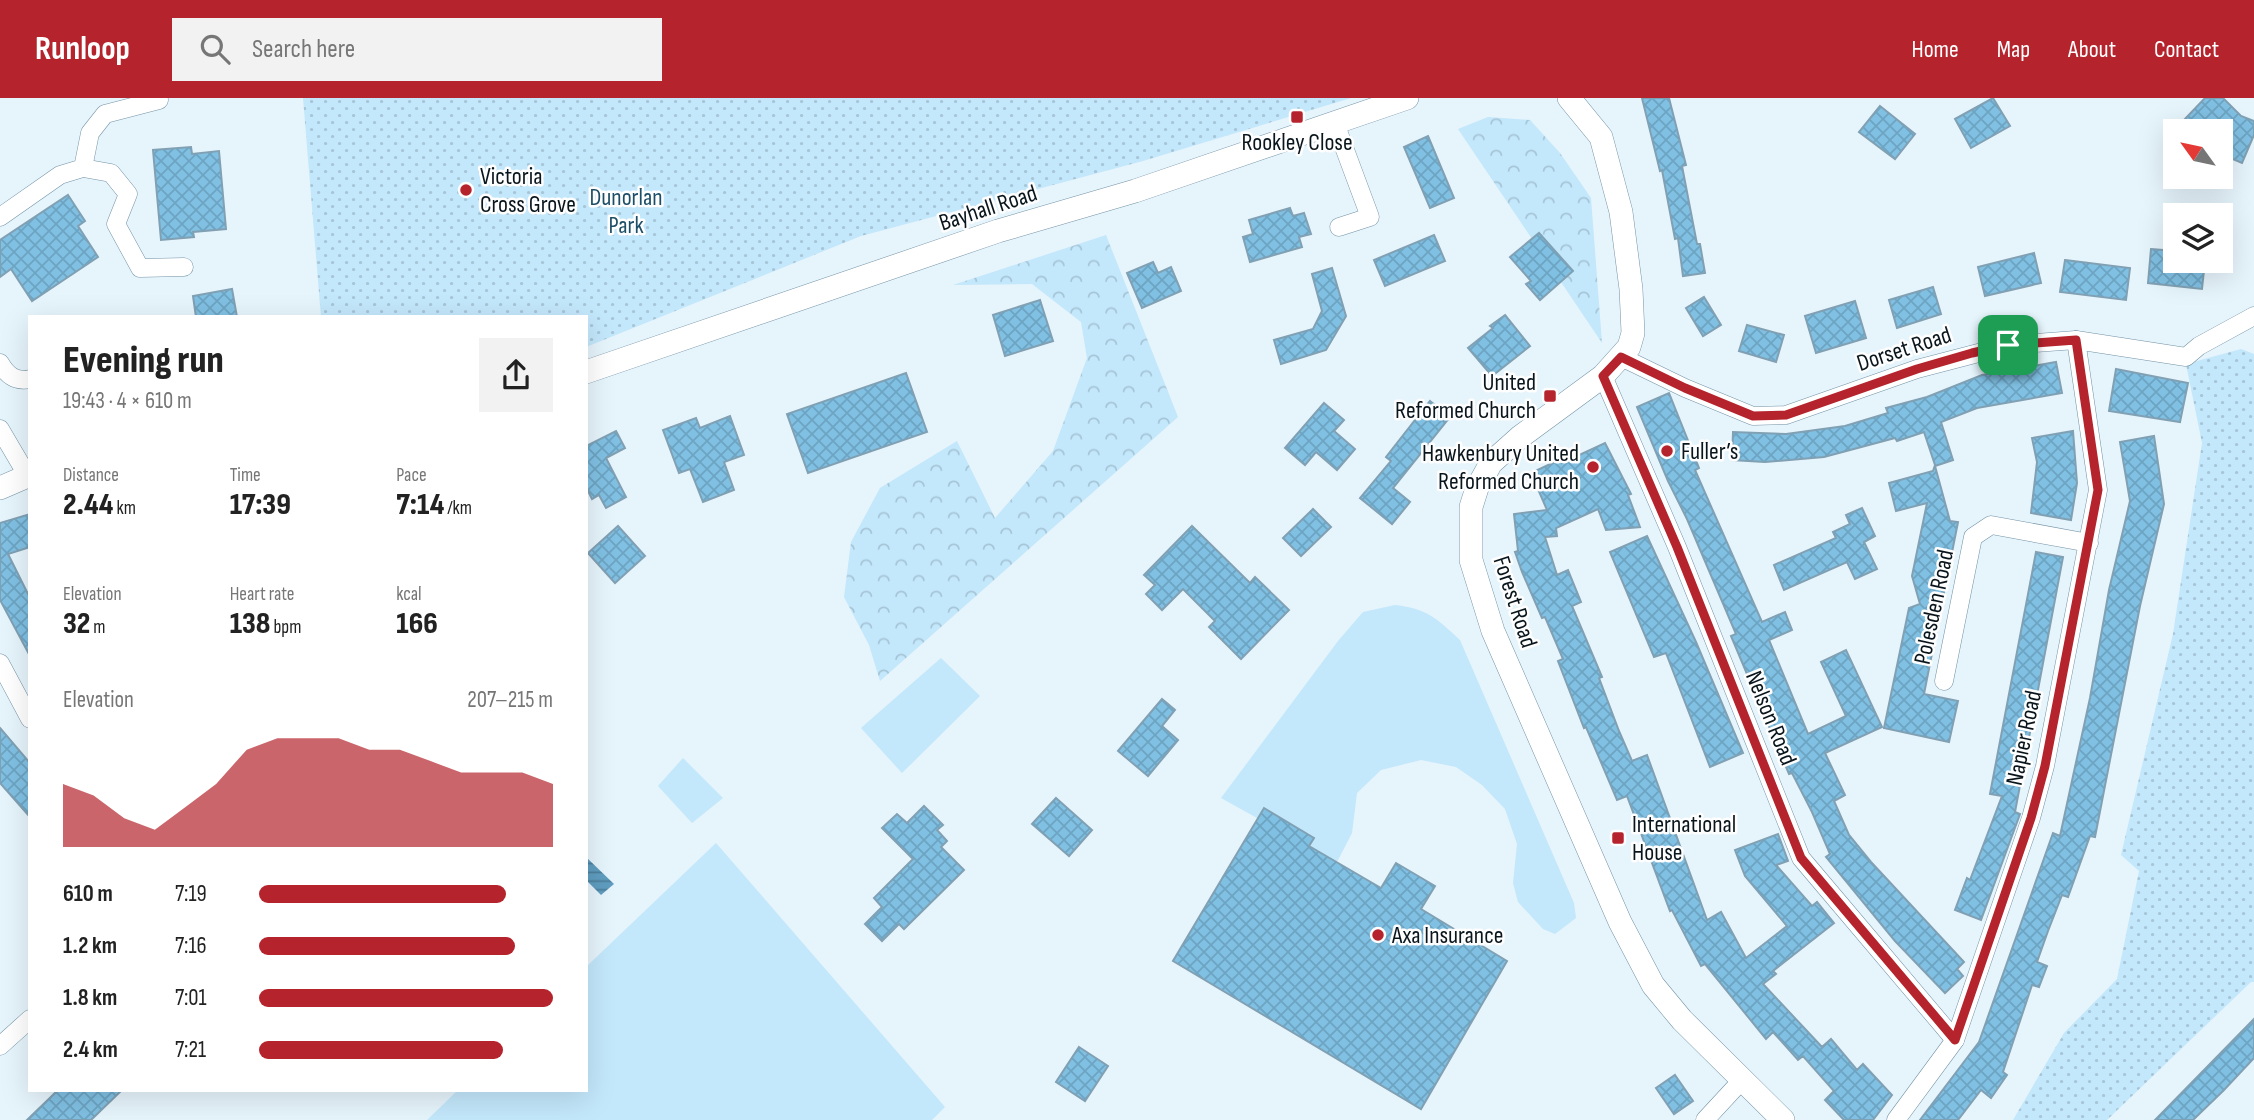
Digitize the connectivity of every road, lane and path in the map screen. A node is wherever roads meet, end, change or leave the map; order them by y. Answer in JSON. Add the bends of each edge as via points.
{"nodes":[{"id":1,"x":158,"y":98,"type":"edge"},
{"id":2,"x":1407,"y":98,"type":"edge"},
{"id":3,"x":1571,"y":99,"type":"edge"},
{"id":4,"x":1335,"y":123,"type":"junction"},
{"id":5,"x":83,"y":167,"type":"junction"},
{"id":6,"x":0,"y":217,"type":"edge"},
{"id":7,"x":1339,"y":227,"type":"dead end"},
{"id":8,"x":184,"y":267,"type":"dead end"},
{"id":9,"x":2254,"y":316,"type":"edge"},
{"id":10,"x":2076,"y":340,"type":"junction"},
{"id":11,"x":1621,"y":357,"type":"junction"},
{"id":12,"x":0,"y":363,"type":"edge"},
{"id":13,"x":588,"y":371,"type":"edge"},
{"id":14,"x":1603,"y":376,"type":"junction"},
{"id":15,"x":28,"y":379,"type":"edge"},
{"id":16,"x":0,"y":429,"type":"edge"},
{"id":17,"x":28,"y":473,"type":"edge"},
{"id":18,"x":28,"y":475,"type":"edge"},
{"id":19,"x":0,"y":488,"type":"edge"},
{"id":20,"x":2089,"y":543,"type":"junction"},
{"id":21,"x":0,"y":663,"type":"edge"},
{"id":22,"x":1944,"y":681,"type":"dead end"},
{"id":23,"x":28,"y":715,"type":"edge"},
{"id":24,"x":28,"y":1021,"type":"edge"},
{"id":25,"x":1955,"y":1040,"type":"junction"},
{"id":26,"x":0,"y":1046,"type":"edge"},
{"id":27,"x":1743,"y":1079,"type":"junction"},
{"id":28,"x":1706,"y":1120,"type":"edge"},
{"id":29,"x":1783,"y":1120,"type":"edge"},
{"id":30,"x":1896,"y":1120,"type":"edge"}],
"edges":[{"from":1,"to":5,"type":"street","via":[[105,114],[90,133]]},
{"from":2,"to":4,"type":"street","name":"Bayhall Road"},
{"from":3,"to":11,"type":"street","name":"Forest Road","via":[[1601,137],[1621,212],[1633,333]]},
{"from":4,"to":7,"type":"street","via":[[1370,217]]},
{"from":4,"to":13,"type":"street","name":"Bayhall Road","via":[[1135,191],[999,231]]},
{"from":5,"to":6,"type":"street","via":[[60,175]]},
{"from":5,"to":8,"type":"street","via":[[111,173],[128,194],[116,224],[140,268]]},
{"from":9,"to":10,"type":"street","name":"Dorset Road","via":[[2186,357]]},
{"from":10,"to":11,"type":"street","name":"Dorset Road","via":[[1972,353],[1786,415],[1753,416]]},
{"from":10,"to":20,"type":"street","name":"Napier Road","via":[[2098,490]]},
{"from":11,"to":14,"type":"street","name":"Forest Road"},
{"from":12,"to":15,"type":"street","via":[[6,373],[20,381]]},
{"from":14,"to":25,"type":"street","name":"Nelson Road","via":[[1801,858]]},
{"from":14,"to":27,"type":"street","name":"Forest Road","via":[[1491,463],[1471,507],[1471,560],[1493,631],[1620,922],[1653,985]]},
{"from":16,"to":17,"type":"street"},
{"from":18,"to":19,"type":"street"},
{"from":20,"to":22,"type":"street","name":"Polesden Road","via":[[1991,526],[1973,537]]},
{"from":20,"to":25,"type":"street","name":"Napier Road","via":[[2031,818]]},
{"from":21,"to":23,"type":"street"},
{"from":24,"to":26,"type":"street"},
{"from":25,"to":30,"type":"street","name":"Napier Road"},
{"from":27,"to":28,"type":"street"},
{"from":27,"to":29,"type":"street","name":"Forest Road"}]}
